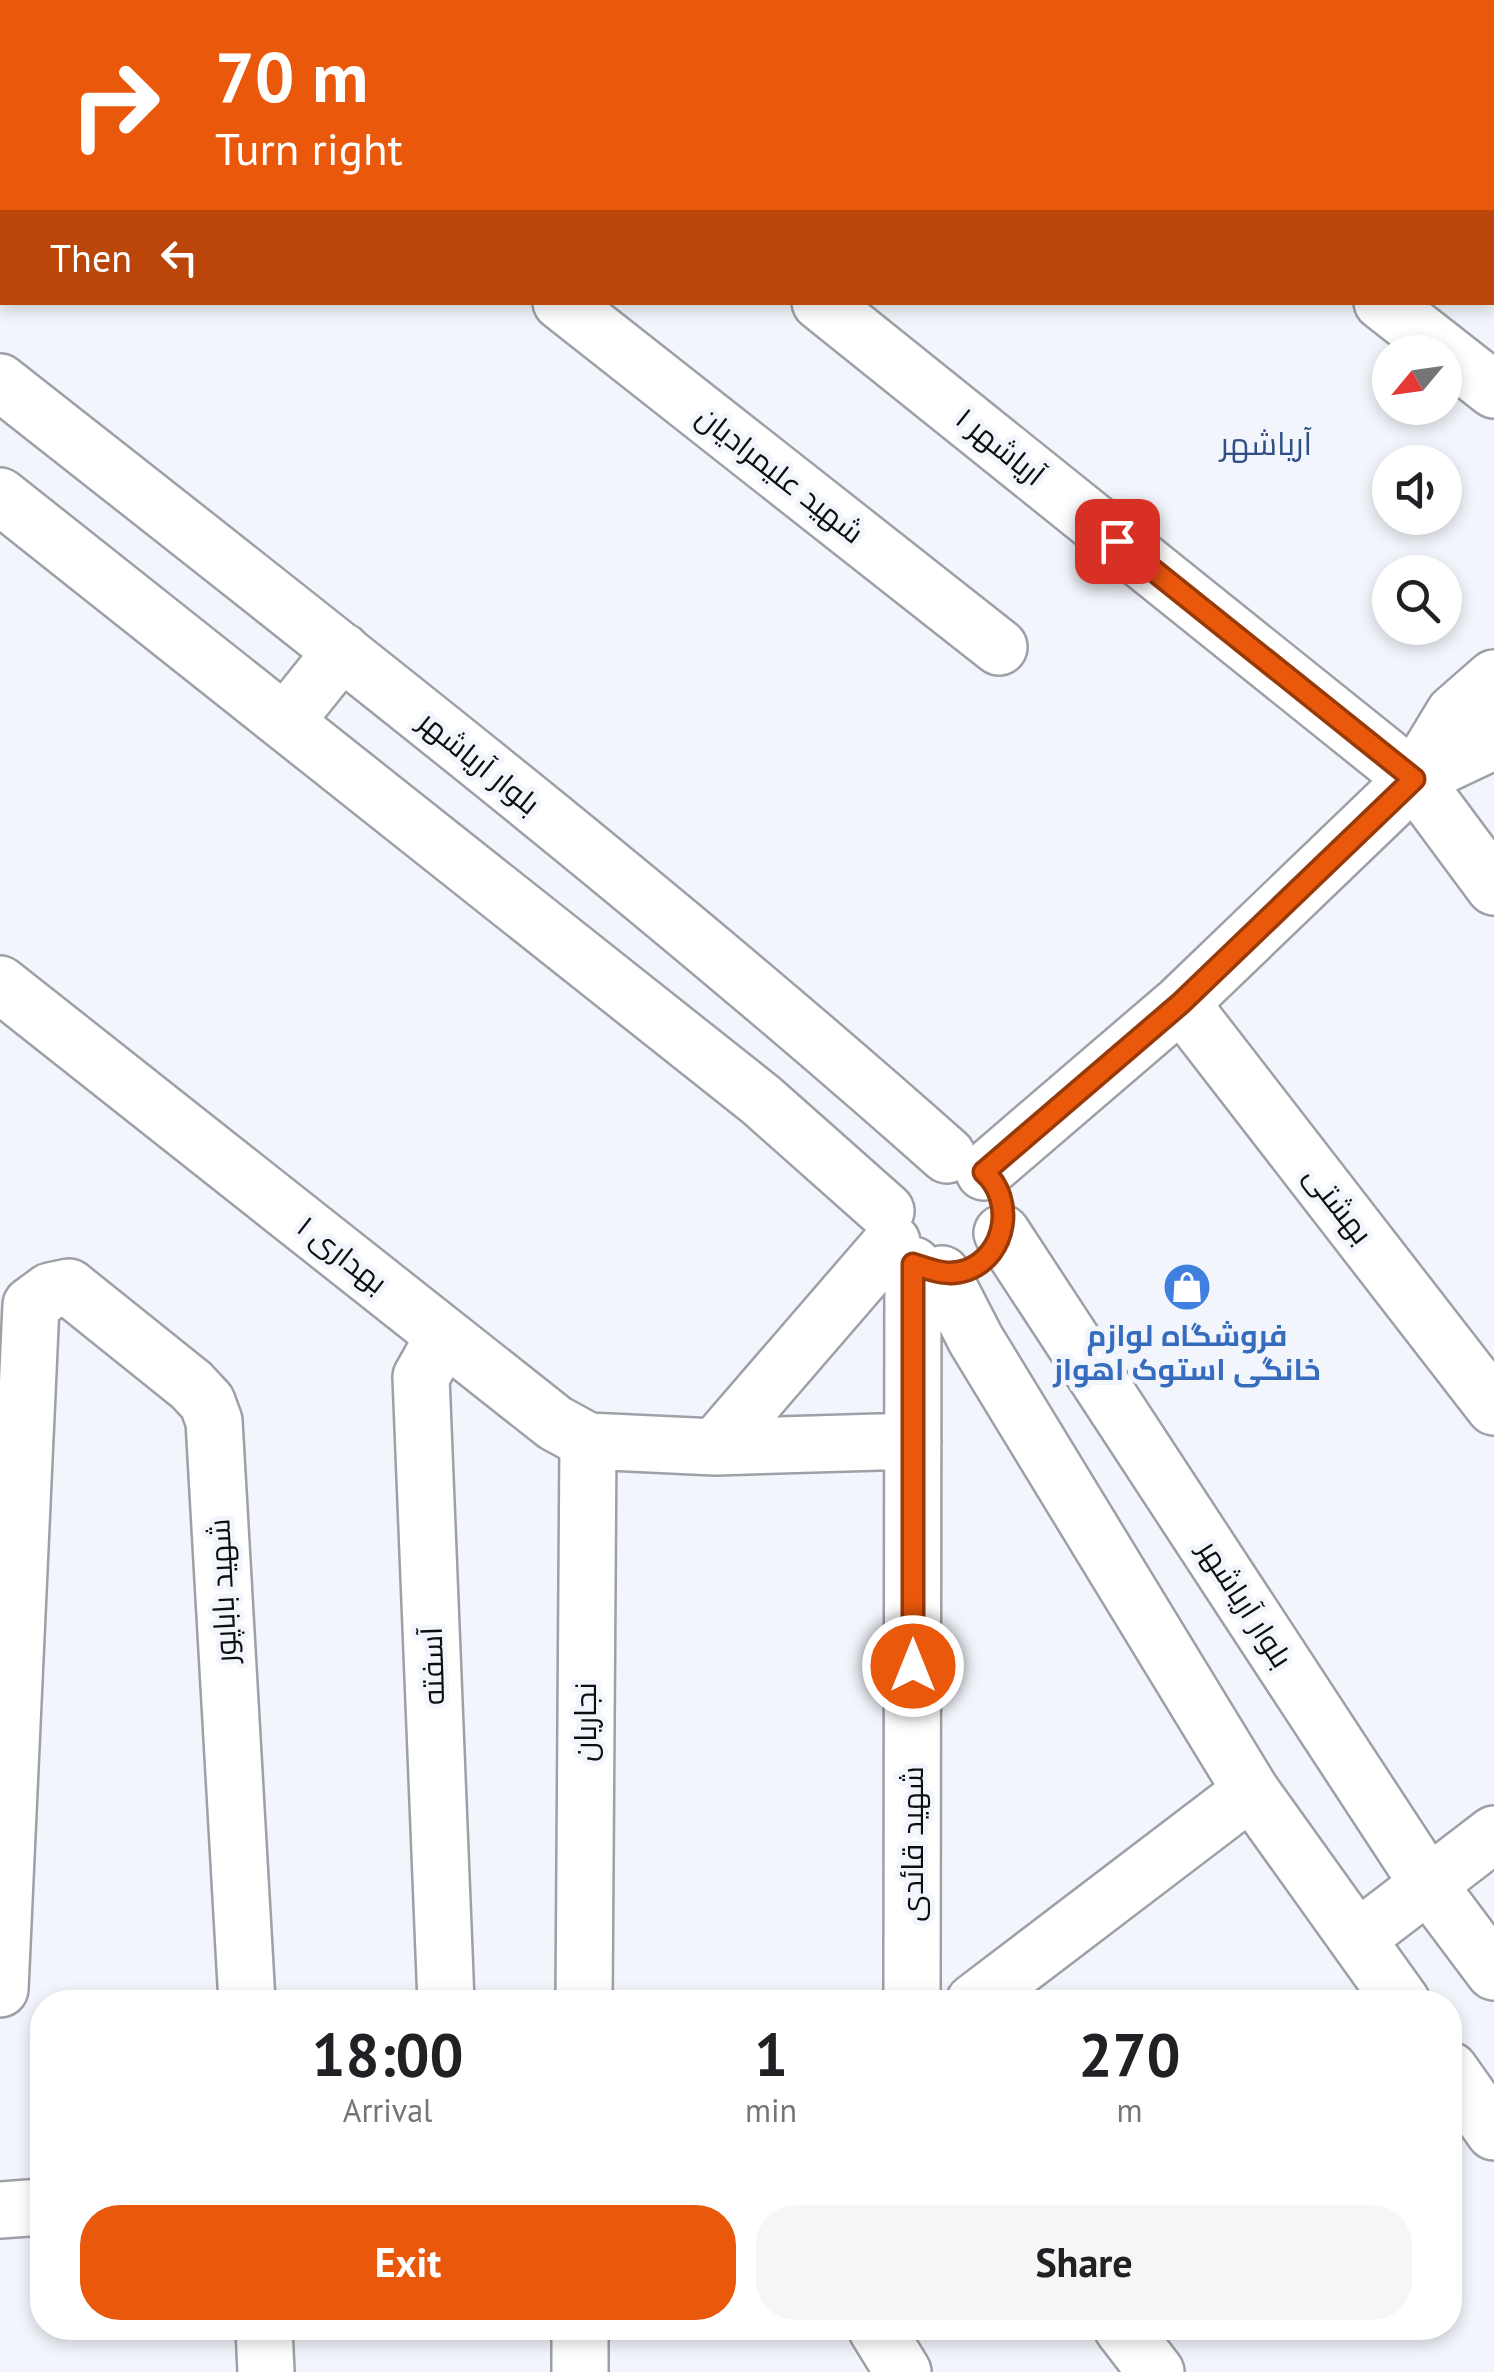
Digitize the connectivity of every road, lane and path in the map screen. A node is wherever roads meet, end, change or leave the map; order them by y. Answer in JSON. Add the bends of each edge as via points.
{"nodes":[{"id":1,"x":565,"y":305,"type":"edge"},
{"id":2,"x":824,"y":305,"type":"edge"},
{"id":3,"x":1386,"y":305,"type":"edge"},
{"id":4,"x":0,"y":382,"type":"edge"},
{"id":5,"x":1494,"y":390,"type":"edge"},
{"id":6,"x":0,"y":496,"type":"edge"},
{"id":7,"x":999,"y":647,"type":"dead end"},
{"id":8,"x":342,"y":650,"type":"junction"},
{"id":9,"x":1494,"y":678,"type":"edge"},
{"id":10,"x":285,"y":722,"type":"junction"},
{"id":11,"x":1494,"y":741,"type":"edge"},
{"id":12,"x":1414,"y":779,"type":"junction"},
{"id":13,"x":1494,"y":887,"type":"edge"},
{"id":14,"x":0,"y":984,"type":"edge"},
{"id":15,"x":1181,"y":1003,"type":"junction"},
{"id":16,"x":966,"y":1164,"type":"junction"},
{"id":17,"x":1002,"y":1233,"type":"junction"},
{"id":18,"x":908,"y":1248,"type":"junction"},
{"id":19,"x":16,"y":1303,"type":"edge"},
{"id":20,"x":444,"y":1336,"type":"junction"},
{"id":21,"x":1494,"y":1407,"type":"edge"},
{"id":22,"x":588,"y":1441,"type":"junction"},
{"id":23,"x":913,"y":1441,"type":"junction"},
{"id":24,"x":715,"y":1447,"type":"junction"},
{"id":25,"x":1250,"y":1790,"type":"junction"},
{"id":26,"x":1494,"y":1834,"type":"edge"},
{"id":27,"x":1428,"y":1884,"type":"junction"},
{"id":28,"x":1357,"y":1939,"type":"junction"},
{"id":29,"x":1494,"y":1972,"type":"edge"},
{"id":30,"x":0,"y":1989,"type":"edge"},
{"id":31,"x":245,"y":1990,"type":"edge"},
{"id":32,"x":446,"y":1990,"type":"edge"},
{"id":33,"x":584,"y":1990,"type":"edge"},
{"id":34,"x":912,"y":1990,"type":"edge"},
{"id":35,"x":990,"y":1990,"type":"edge"},
{"id":36,"x":1393,"y":1990,"type":"edge"},
{"id":37,"x":1462,"y":2087,"type":"edge"},
{"id":38,"x":1494,"y":2132,"type":"edge"},
{"id":39,"x":30,"y":2208,"type":"edge"},
{"id":40,"x":0,"y":2210,"type":"edge"},
{"id":41,"x":265,"y":2340,"type":"edge"},
{"id":42,"x":580,"y":2340,"type":"edge"},
{"id":43,"x":883,"y":2340,"type":"edge"},
{"id":44,"x":1131,"y":2340,"type":"edge"},
{"id":45,"x":266,"y":2372,"type":"edge"},
{"id":46,"x":580,"y":2372,"type":"edge"},
{"id":47,"x":903,"y":2372,"type":"edge"},
{"id":48,"x":1156,"y":2372,"type":"edge"}],
"edges":[{"from":1,"to":7,"type":"street","name":"شهید علیمرادیان"},
{"from":2,"to":12,"type":"street","name":"آریاشهر ۱"},
{"from":3,"to":5,"type":"street"},
{"from":4,"to":8,"type":"street","name":"بلوار آریاشهر"},
{"from":6,"to":10,"type":"street"},
{"from":8,"to":10,"type":"street"},
{"from":8,"to":16,"type":"street","name":"بلوار آریاشهر"},
{"from":9,"to":12,"type":"street","via":[[1454,714]]},
{"from":10,"to":18,"type":"street","via":[[761,1100]]},
{"from":11,"to":12,"type":"street"},
{"from":12,"to":13,"type":"street","name":"آریاشهر ۱"},
{"from":12,"to":15,"type":"street"},
{"from":14,"to":20,"type":"street","name":"بهداری ۱"},
{"from":15,"to":16,"type":"street"},
{"from":15,"to":21,"type":"street","name":"بهشتی"},
{"from":16,"to":17,"type":"street","via":[[994,1180],[1004,1206]]},
{"from":16,"to":18,"type":"street","via":[[918,1162],[895,1182]]},
{"from":17,"to":18,"type":"street","via":[[989,1255],[968,1270]]},
{"from":17,"to":27,"type":"street","name":"بلوار آریاشهر"},
{"from":18,"to":23,"type":"street","name":"شهید قائدی"},
{"from":18,"to":24,"type":"street"},
{"from":18,"to":25,"type":"street","via":[[976,1340]]},
{"from":19,"to":30,"type":"street"},
{"from":19,"to":31,"type":"street","name":"شهید باباپور","via":[[68,1287],[192,1385],[214,1421]]},
{"from":20,"to":22,"type":"street","name":"بهداری ۱"},
{"from":20,"to":32,"type":"street","name":"آسفته","via":[[421,1377]]},
{"from":22,"to":24,"type":"street","name":"بهداری ۱"},
{"from":22,"to":33,"type":"street","name":"نجاریان"},
{"from":23,"to":24,"type":"street","name":"بهداری ۱"},
{"from":23,"to":34,"type":"street","name":"شهید قائدی"},
{"from":25,"to":28,"type":"street"},
{"from":25,"to":35,"type":"street"},
{"from":26,"to":27,"type":"street"},
{"from":27,"to":28,"type":"street"},
{"from":27,"to":29,"type":"street","name":"بلوار آریاشهر"},
{"from":28,"to":36,"type":"street"},
{"from":37,"to":38,"type":"street"},
{"from":39,"to":40,"type":"street"},
{"from":41,"to":45,"type":"street"},
{"from":42,"to":46,"type":"street"},
{"from":43,"to":47,"type":"street"},
{"from":44,"to":48,"type":"street"}]}
